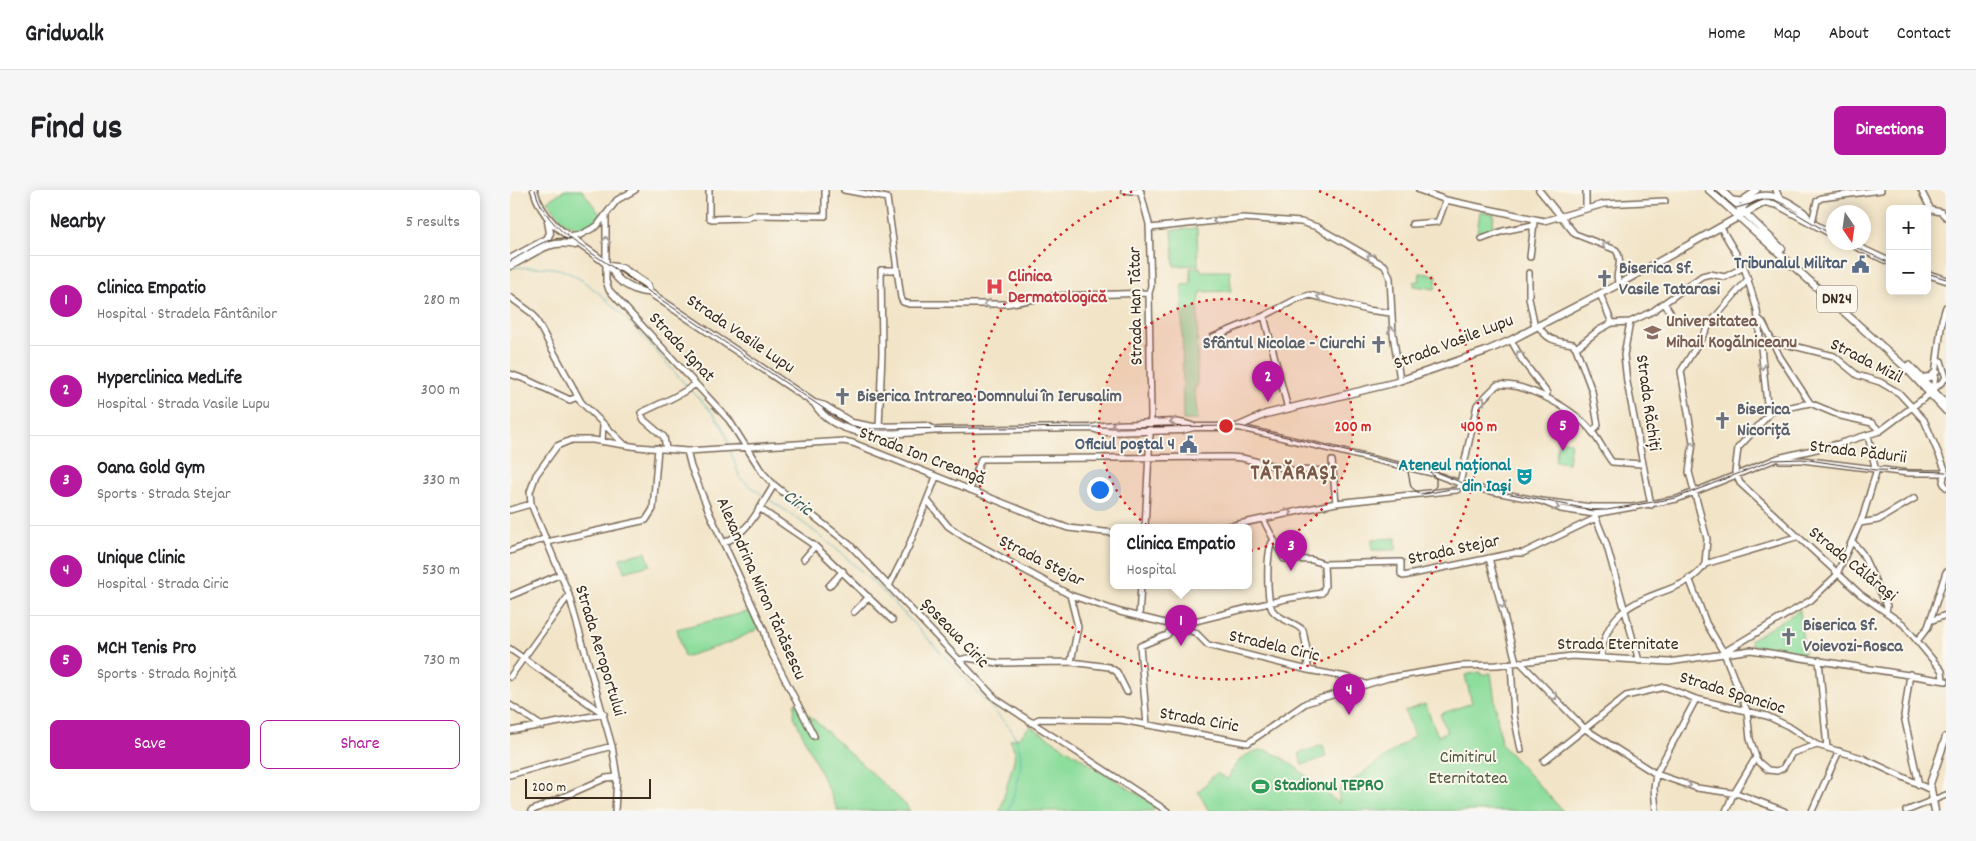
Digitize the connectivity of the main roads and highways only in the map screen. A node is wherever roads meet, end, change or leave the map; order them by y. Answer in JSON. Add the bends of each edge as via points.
{"nodes":[{"id":1,"x":534,"y":190,"type":"edge"},
{"id":2,"x":1709,"y":190,"type":"edge"},
{"id":3,"x":1721,"y":190,"type":"edge"},
{"id":4,"x":1768,"y":192,"type":"edge"},
{"id":5,"x":1739,"y":214,"type":"junction"},
{"id":6,"x":547,"y":217,"type":"junction"},
{"id":7,"x":1810,"y":221,"type":"junction"},
{"id":8,"x":1826,"y":230,"type":"edge"},
{"id":9,"x":578,"y":245,"type":"junction"},
{"id":10,"x":1864,"y":250,"type":"edge"},
{"id":11,"x":1886,"y":260,"type":"edge"},
{"id":12,"x":512,"y":263,"type":"edge"},
{"id":13,"x":607,"y":265,"type":"junction"},
{"id":14,"x":1931,"y":275,"type":"edge"},
{"id":15,"x":1946,"y":280,"type":"edge"},
{"id":16,"x":649,"y":292,"type":"junction"},
{"id":17,"x":1936,"y":372,"type":"road end"},
{"id":18,"x":1922,"y":378,"type":"junction"},
{"id":19,"x":1932,"y":390,"type":"junction"},
{"id":20,"x":1946,"y":404,"type":"edge"},
{"id":21,"x":1946,"y":411,"type":"edge"},
{"id":22,"x":1194,"y":427,"type":"junction"},
{"id":23,"x":1092,"y":428,"type":"junction"},
{"id":24,"x":1946,"y":736,"type":"edge"},
{"id":25,"x":1934,"y":806,"type":"edge"}],
"edges":[{"from":1,"to":6,"type":"main road","name":"Strada Vasile Lupu"},
{"from":2,"to":5,"type":"main road","number":"DN24"},
{"from":3,"to":5,"type":"main road","number":"DN24","via":[[1732,200]]},
{"from":4,"to":5,"type":"main road","via":[[1753,198]]},
{"from":4,"to":7,"type":"main road","via":[[1806,214]]},
{"from":5,"to":7,"type":"main road","via":[[1768,202]]},
{"from":5,"to":18,"type":"main road","number":"DN24"},
{"from":5,"to":19,"type":"main road","number":"DN24"},
{"from":5,"to":22,"type":"main road","name":"Strada Vasile Lupu","via":[[1721,228],[1619,284],[1486,351],[1360,393],[1266,414],[1237,427]]},
{"from":6,"to":9,"type":"main road","name":"Strada Vasile Lupu"},
{"from":6,"to":12,"type":"main road","via":[[550,229],[547,239]]},
{"from":7,"to":8,"type":"main road"},
{"from":9,"to":12,"type":"main road","via":[[551,243]]},
{"from":9,"to":13,"type":"main road","name":"Strada Vasile Lupu"},
{"from":10,"to":11,"type":"main road"},
{"from":13,"to":16,"type":"main road","name":"Strada Vasile Lupu","via":[[616,277],[642,293]]},
{"from":13,"to":16,"type":"main road","name":"Strada Vasile Lupu","via":[[622,268],[647,285]]},
{"from":14,"to":15,"type":"main road"},
{"from":16,"to":23,"type":"main road","name":"Strada Vasile Lupu","via":[[814,403],[821,414],[840,426],[879,431],[927,426],[934,430]]},
{"from":17,"to":18,"type":"main road"},
{"from":18,"to":19,"type":"main road","number":"DN24"},
{"from":19,"to":20,"type":"main road","number":"DN24"},
{"from":19,"to":21,"type":"main road","number":"DN24"},
{"from":22,"to":23,"type":"main road","name":"Strada Vasile Lupu","via":[[1105,432]]},
{"from":22,"to":23,"type":"main road","name":"Strada Vasile Lupu","one_way":true,"via":[[1182,422],[1105,424]]},
{"from":24,"to":25,"type":"main road","via":[[1929,789]]}]}
